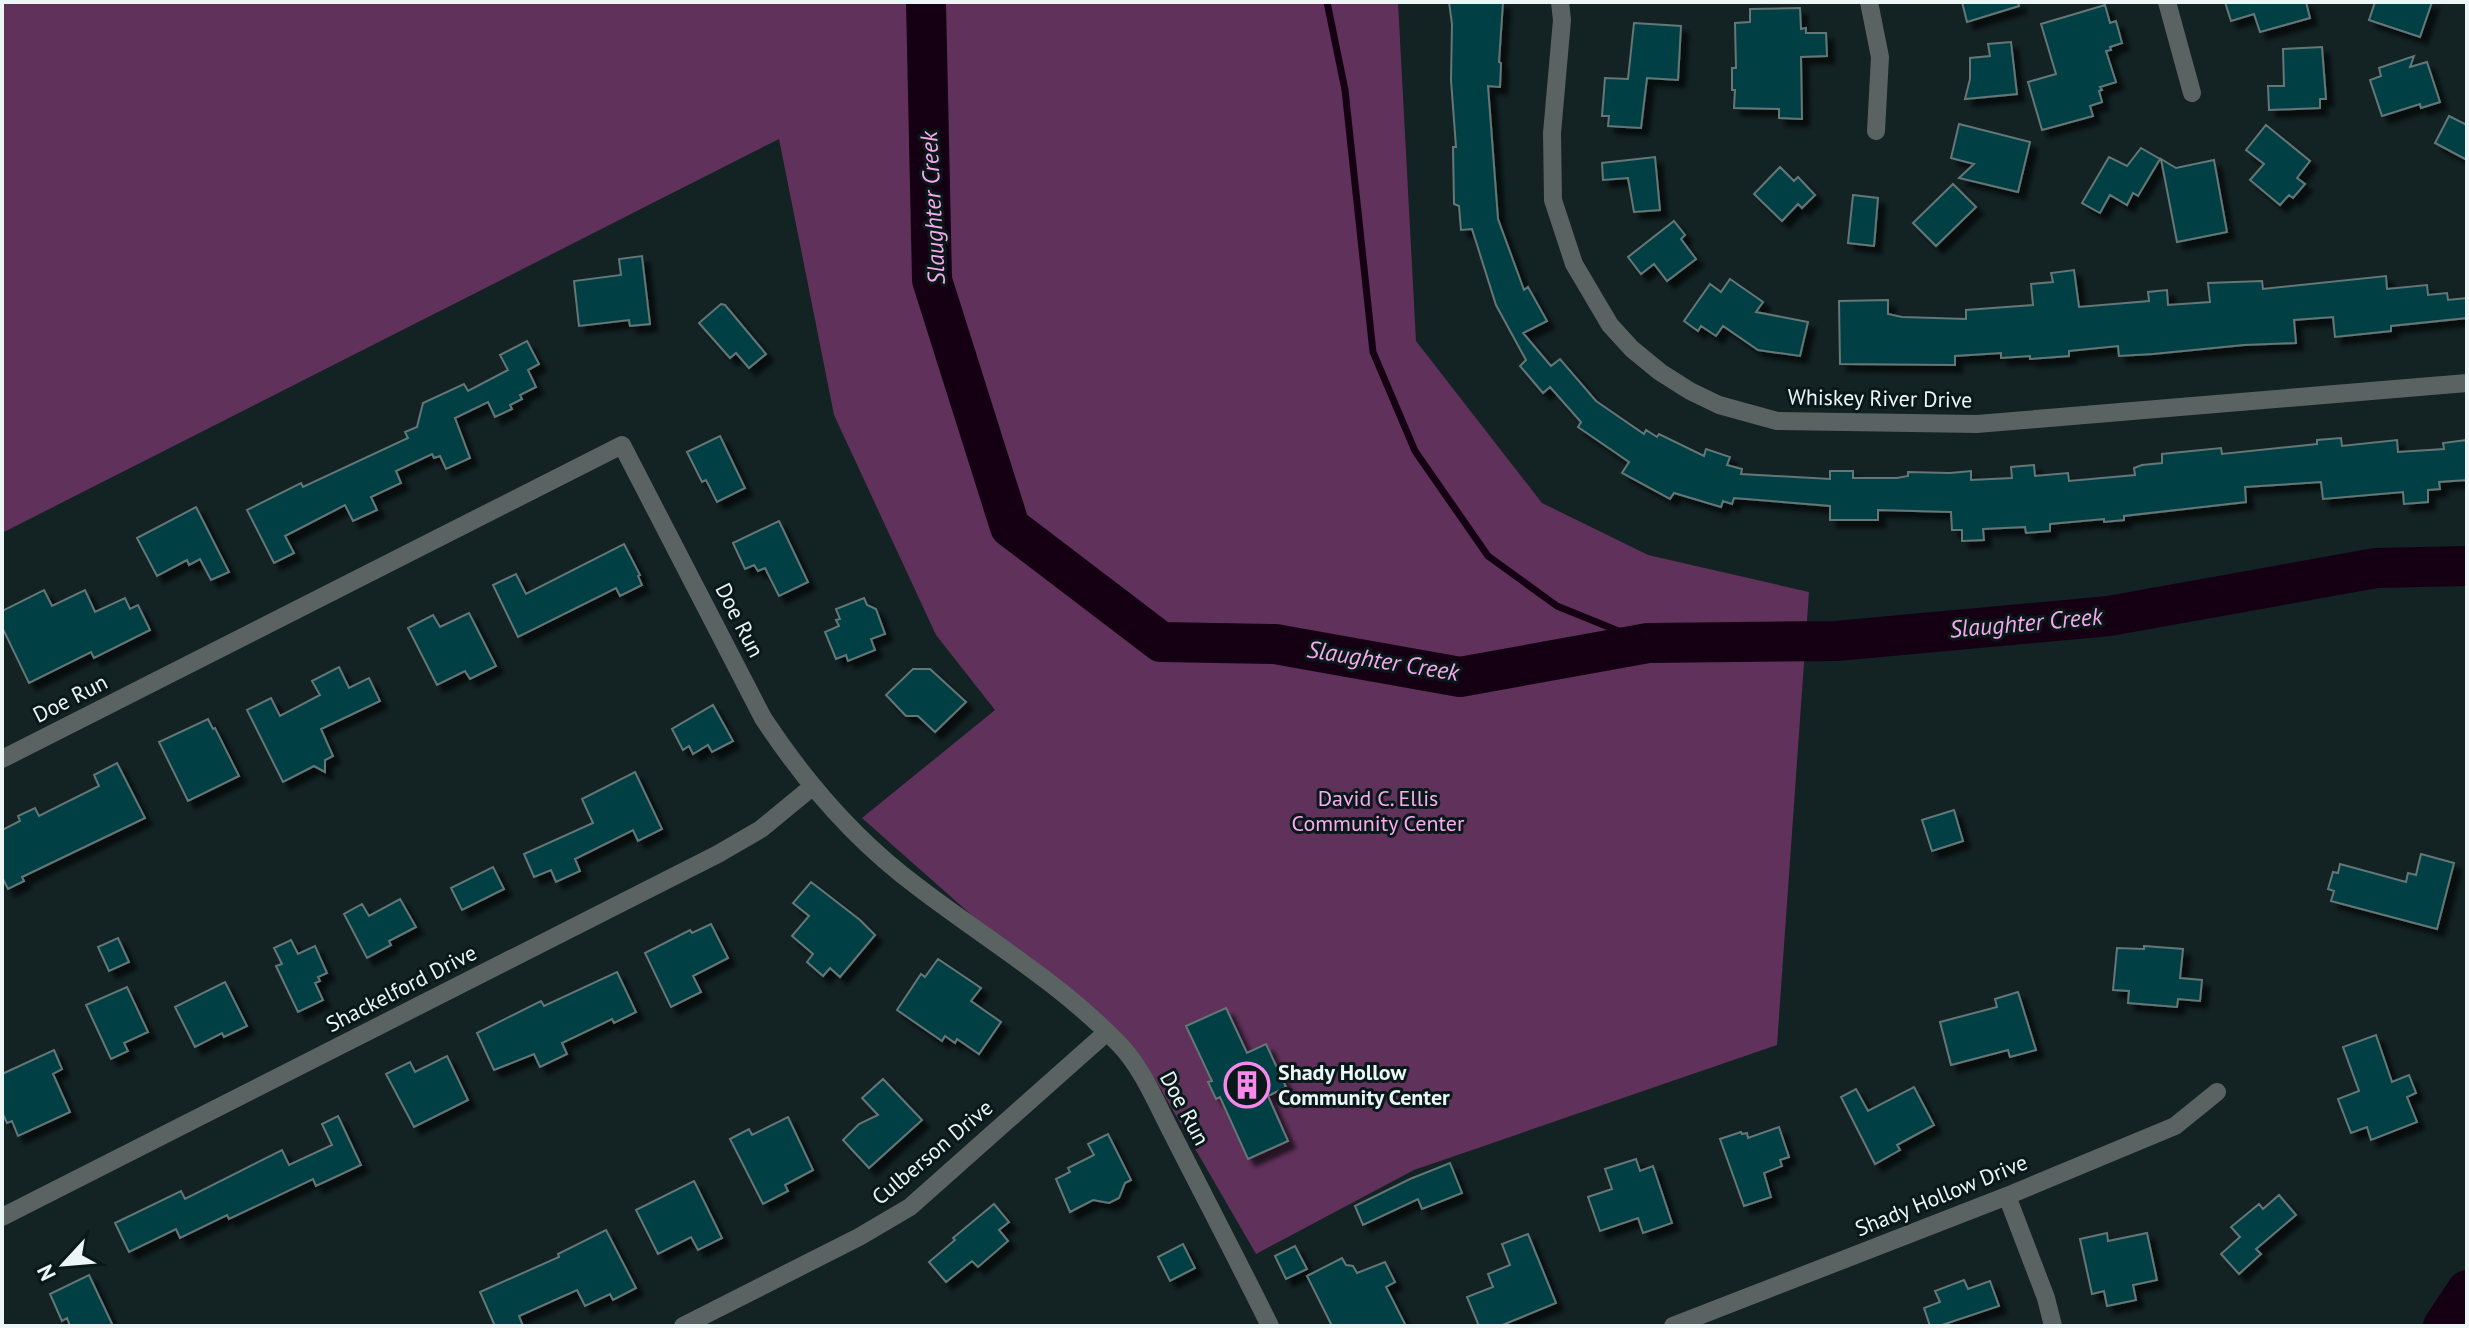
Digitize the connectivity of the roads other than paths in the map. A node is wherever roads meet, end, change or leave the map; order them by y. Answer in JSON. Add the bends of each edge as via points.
{"nodes":[{"id":1,"x":1560,"y":2,"type":"edge"},
{"id":2,"x":1869,"y":2,"type":"edge"},
{"id":3,"x":2167,"y":2,"type":"edge"},
{"id":4,"x":2192,"y":93,"type":"dead end"},
{"id":5,"x":1876,"y":131,"type":"dead end"},
{"id":6,"x":2467,"y":383,"type":"edge"},
{"id":7,"x":2,"y":759,"type":"edge"},
{"id":8,"x":812,"y":787,"type":"junction"},
{"id":9,"x":1107,"y":1032,"type":"junction"},
{"id":10,"x":2217,"y":1092,"type":"dead end"},
{"id":11,"x":2007,"y":1196,"type":"junction"},
{"id":12,"x":2,"y":1217,"type":"edge"},
{"id":13,"x":683,"y":1326,"type":"edge"},
{"id":14,"x":1270,"y":1326,"type":"edge"},
{"id":15,"x":1673,"y":1326,"type":"edge"},
{"id":16,"x":2053,"y":1326,"type":"edge"}],
"edges":[{"from":1,"to":6,"type":"street","name":"Whiskey River Drive","via":[[1553,200],[1574,264],[1610,325],[1632,349],[1660,372],[1719,405],[1777,421],[1977,424]]},
{"from":2,"to":5,"type":"street","via":[[1880,57]]},
{"from":3,"to":4,"type":"street"},
{"from":7,"to":8,"type":"street","name":"Doe Run","via":[[622,445],[763,718]]},
{"from":8,"to":9,"type":"street","name":"Doe Run","via":[[916,886],[1052,983]]},
{"from":8,"to":12,"type":"street","name":"Shackelford Drive","via":[[761,829],[718,854]]},
{"from":9,"to":13,"type":"street","name":"Culberson Drive","via":[[910,1207]]},
{"from":9,"to":14,"type":"street","name":"Doe Run","via":[[1133,1062]]},
{"from":10,"to":11,"type":"street","name":"Shady Hollow Drive","via":[[2175,1126]]},
{"from":11,"to":15,"type":"street","name":"Shady Hollow Drive"},
{"from":11,"to":16,"type":"street"}]}
